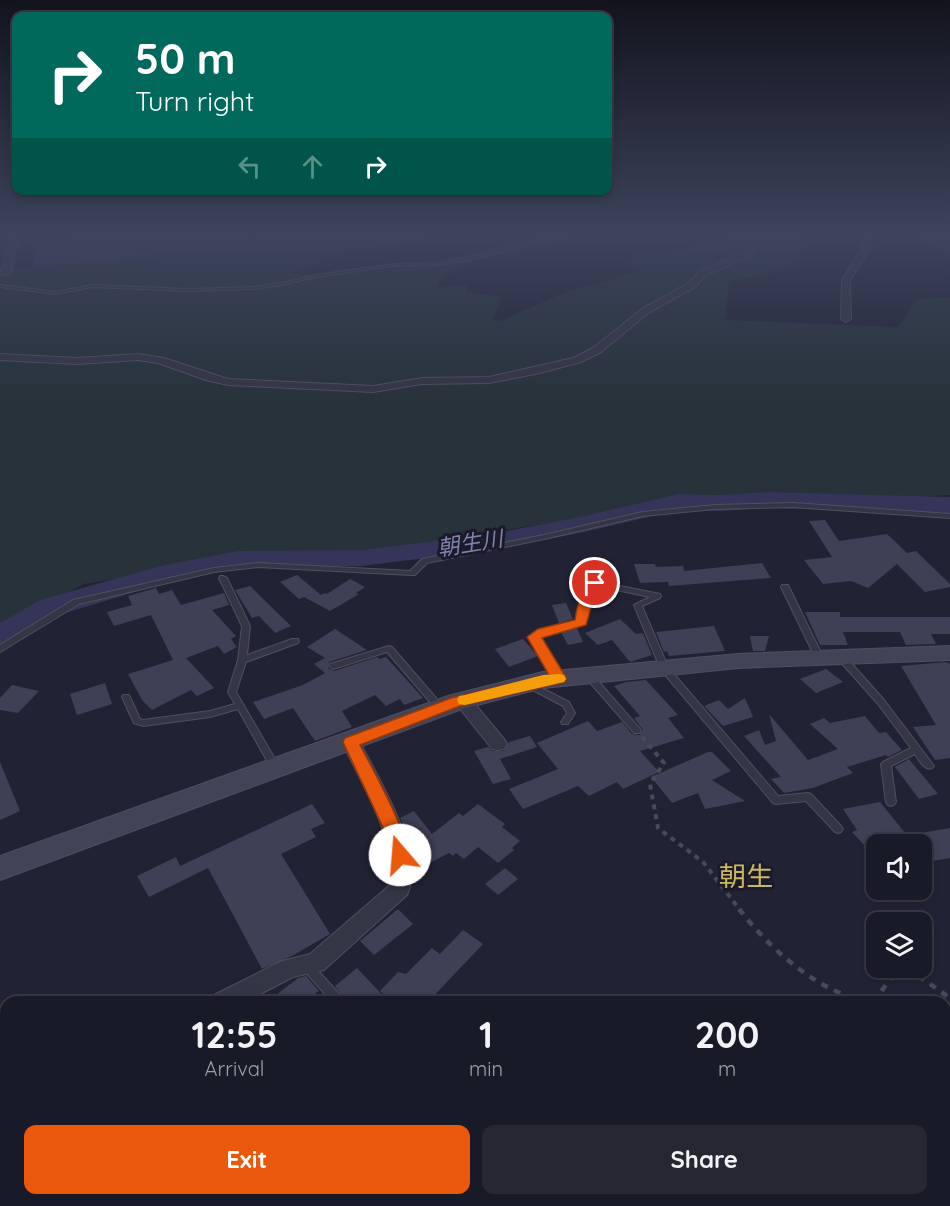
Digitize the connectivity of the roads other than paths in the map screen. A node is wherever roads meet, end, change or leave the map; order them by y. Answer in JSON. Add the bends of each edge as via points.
{"nodes":[{"id":1,"x":679,"y":292,"type":"edge"},
{"id":2,"x":846,"y":292,"type":"edge"},
{"id":3,"x":846,"y":319,"type":"dead end"},
{"id":4,"x":0,"y":357,"type":"edge"},
{"id":5,"x":950,"y":516,"type":"edge"},
{"id":6,"x":223,"y":578,"type":"dead end"},
{"id":7,"x":785,"y":587,"type":"dead end"},
{"id":8,"x":295,"y":641,"type":"dead end"},
{"id":9,"x":0,"y":649,"type":"edge"},
{"id":10,"x":950,"y":652,"type":"edge"},
{"id":11,"x":829,"y":656,"type":"junction"},
{"id":12,"x":242,"y":660,"type":"junction"},
{"id":13,"x":333,"y":666,"type":"dead end"},
{"id":14,"x":664,"y":668,"type":"junction"},
{"id":15,"x":590,"y":676,"type":"junction"},
{"id":16,"x":559,"y":679,"type":"junction"},
{"id":17,"x":528,"y":684,"type":"junction"},
{"id":18,"x":126,"y":697,"type":"dead end"},
{"id":19,"x":451,"y":705,"type":"junction"},
{"id":20,"x":239,"y":706,"type":"junction"},
{"id":21,"x":565,"y":722,"type":"dead end"},
{"id":22,"x":637,"y":731,"type":"road end"},
{"id":23,"x":351,"y":742,"type":"junction"},
{"id":24,"x":498,"y":744,"type":"dead end"},
{"id":25,"x":917,"y":749,"type":"junction"},
{"id":26,"x":929,"y":766,"type":"dead end"},
{"id":27,"x":276,"y":770,"type":"junction"},
{"id":28,"x":891,"y":802,"type":"dead end"},
{"id":29,"x":838,"y":829,"type":"dead end"},
{"id":30,"x":0,"y":868,"type":"edge"},
{"id":31,"x":306,"y":965,"type":"junction"},
{"id":32,"x":234,"y":996,"type":"edge"},
{"id":33,"x":334,"y":996,"type":"edge"}],
"edges":[{"from":1,"to":4,"type":"street","via":[[645,311],[597,350],[577,360],[489,380],[348,388],[228,382],[138,357],[95,362]]},
{"from":2,"to":3,"type":"street"},
{"from":5,"to":9,"type":"lane","via":[[792,505],[715,507],[643,514],[425,561],[412,573],[258,565],[214,570],[76,602]]},
{"from":6,"to":12,"type":"lane","via":[[246,626]]},
{"from":7,"to":11,"type":"lane"},
{"from":8,"to":12,"type":"lane"},
{"from":10,"to":11,"type":"street"},
{"from":11,"to":14,"type":"street"},
{"from":11,"to":25,"type":"lane","via":[[882,702]]},
{"from":12,"to":20,"type":"lane","via":[[232,692]]},
{"from":13,"to":19,"type":"lane","via":[[389,649]]},
{"from":14,"to":15,"type":"street"},
{"from":14,"to":16,"type":"lane","via":[[638,605],[657,596],[595,583],[581,622],[534,637]]},
{"from":14,"to":29,"type":"lane","via":[[776,800],[808,797]]},
{"from":15,"to":16,"type":"street"},
{"from":15,"to":22,"type":"lane"},
{"from":16,"to":17,"type":"street"},
{"from":17,"to":19,"type":"street"},
{"from":17,"to":21,"type":"lane","via":[[566,704],[571,713]]},
{"from":18,"to":20,"type":"lane","via":[[137,721],[143,723]]},
{"from":19,"to":23,"type":"street"},
{"from":19,"to":24,"type":"street"},
{"from":20,"to":27,"type":"lane"},
{"from":23,"to":27,"type":"street"},
{"from":23,"to":31,"type":"street","via":[[397,838],[404,872],[400,889],[316,963]]},
{"from":25,"to":26,"type":"lane"},
{"from":25,"to":28,"type":"lane","via":[[886,764]]},
{"from":27,"to":30,"type":"street"},
{"from":31,"to":32,"type":"street","via":[[290,968]]},
{"from":31,"to":33,"type":"lane"}]}
